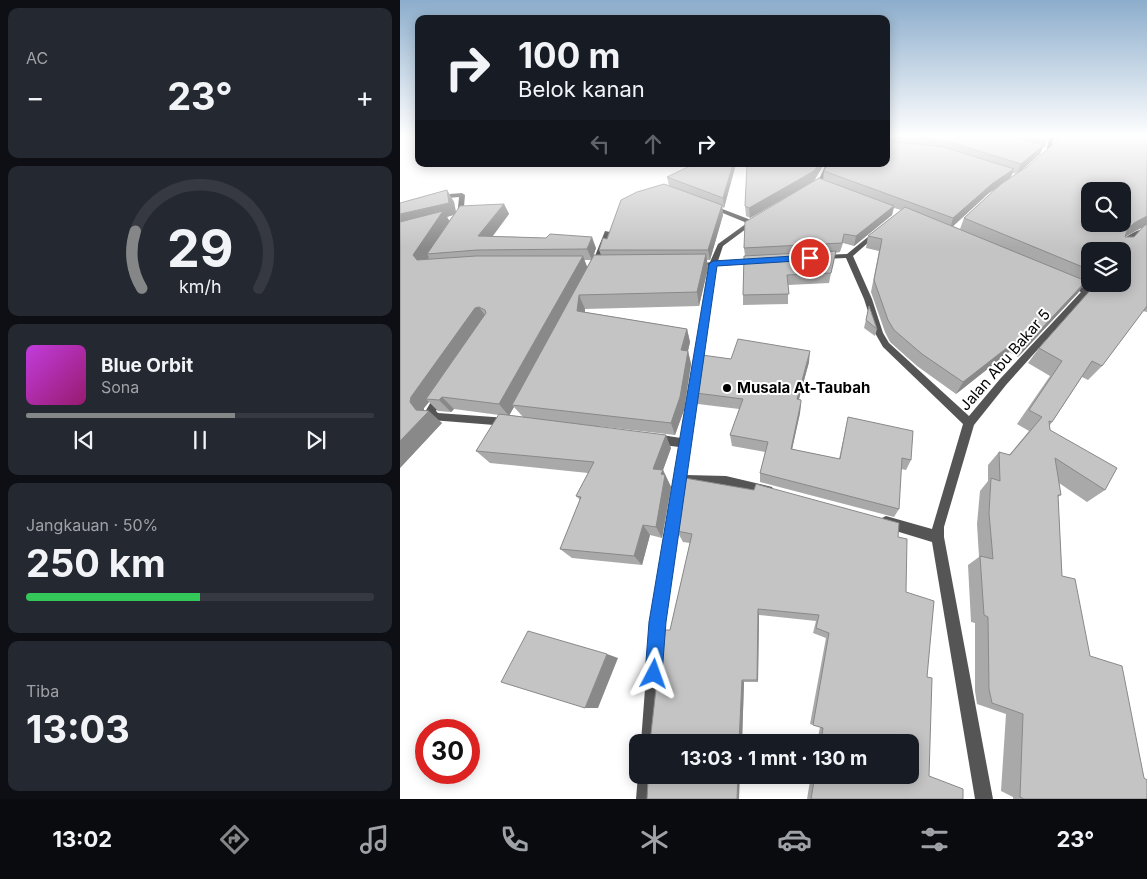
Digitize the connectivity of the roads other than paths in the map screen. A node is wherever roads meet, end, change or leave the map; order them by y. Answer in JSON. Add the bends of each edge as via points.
{"nodes":[{"id":1,"x":825,"y":173,"type":"edge"},
{"id":2,"x":802,"y":192,"type":"edge"},
{"id":3,"x":433,"y":198,"type":"edge"},
{"id":4,"x":699,"y":202,"type":"edge"},
{"id":5,"x":765,"y":215,"type":"edge"},
{"id":6,"x":457,"y":220,"type":"edge"},
{"id":7,"x":751,"y":222,"type":"junction"},
{"id":8,"x":886,"y":226,"type":"edge"},
{"id":9,"x":1147,"y":230,"type":"edge"},
{"id":10,"x":607,"y":232,"type":"edge"},
{"id":11,"x":1124,"y":242,"type":"edge"},
{"id":12,"x":849,"y":256,"type":"junction"},
{"id":13,"x":810,"y":258,"type":"edge"},
{"id":14,"x":762,"y":261,"type":"edge"},
{"id":15,"x":708,"y":264,"type":"junction"},
{"id":16,"x":595,"y":266,"type":"edge"},
{"id":17,"x":1059,"y":279,"type":"edge"},
{"id":18,"x":1081,"y":285,"type":"edge"},
{"id":19,"x":1084,"y":292,"type":"edge"},
{"id":20,"x":444,"y":390,"type":"edge"},
{"id":21,"x":518,"y":414,"type":"edge"},
{"id":22,"x":970,"y":423,"type":"junction"},
{"id":23,"x":648,"y":438,"type":"edge"},
{"id":24,"x":686,"y":443,"type":"junction"},
{"id":25,"x":680,"y":480,"type":"junction"},
{"id":26,"x":779,"y":493,"type":"edge"},
{"id":27,"x":874,"y":519,"type":"edge"},
{"id":28,"x":938,"y":537,"type":"junction"},
{"id":29,"x":650,"y":734,"type":"edge"},
{"id":30,"x":646,"y":784,"type":"edge"},
{"id":31,"x":645,"y":799,"type":"edge"},
{"id":32,"x":984,"y":799,"type":"edge"}],
"edges":[{"from":1,"to":2,"type":"street","via":[[822,185]]},
{"from":3,"to":6,"type":"street","via":[[462,195]]},
{"from":4,"to":7,"type":"street"},
{"from":5,"to":7,"type":"street"},
{"from":7,"to":15,"type":"street","via":[[720,245]]},
{"from":8,"to":12,"type":"street"},
{"from":9,"to":11,"type":"street","via":[[1138,231]]},
{"from":10,"to":16,"type":"street"},
{"from":12,"to":13,"type":"street"},
{"from":12,"to":22,"type":"street","via":[[886,344]]},
{"from":14,"to":15,"type":"street"},
{"from":15,"to":24,"type":"street"},
{"from":17,"to":18,"type":"street","name":"Jalan Abu Bakar 5"},
{"from":19,"to":22,"type":"street","name":"Jalan Abu Bakar 5"},
{"from":20,"to":21,"type":"street","via":[[430,412],[435,417],[513,422]]},
{"from":22,"to":28,"type":"street","name":"Jalan Abu Bakar 5","via":[[938,527]]},
{"from":23,"to":24,"type":"street"},
{"from":24,"to":25,"type":"street"},
{"from":25,"to":26,"type":"street","via":[[726,481]]},
{"from":25,"to":29,"type":"street","via":[[657,622]]},
{"from":27,"to":28,"type":"street"},
{"from":28,"to":32,"type":"street","name":"Jalan Abu Bakar 5"},
{"from":30,"to":31,"type":"street"}]}
